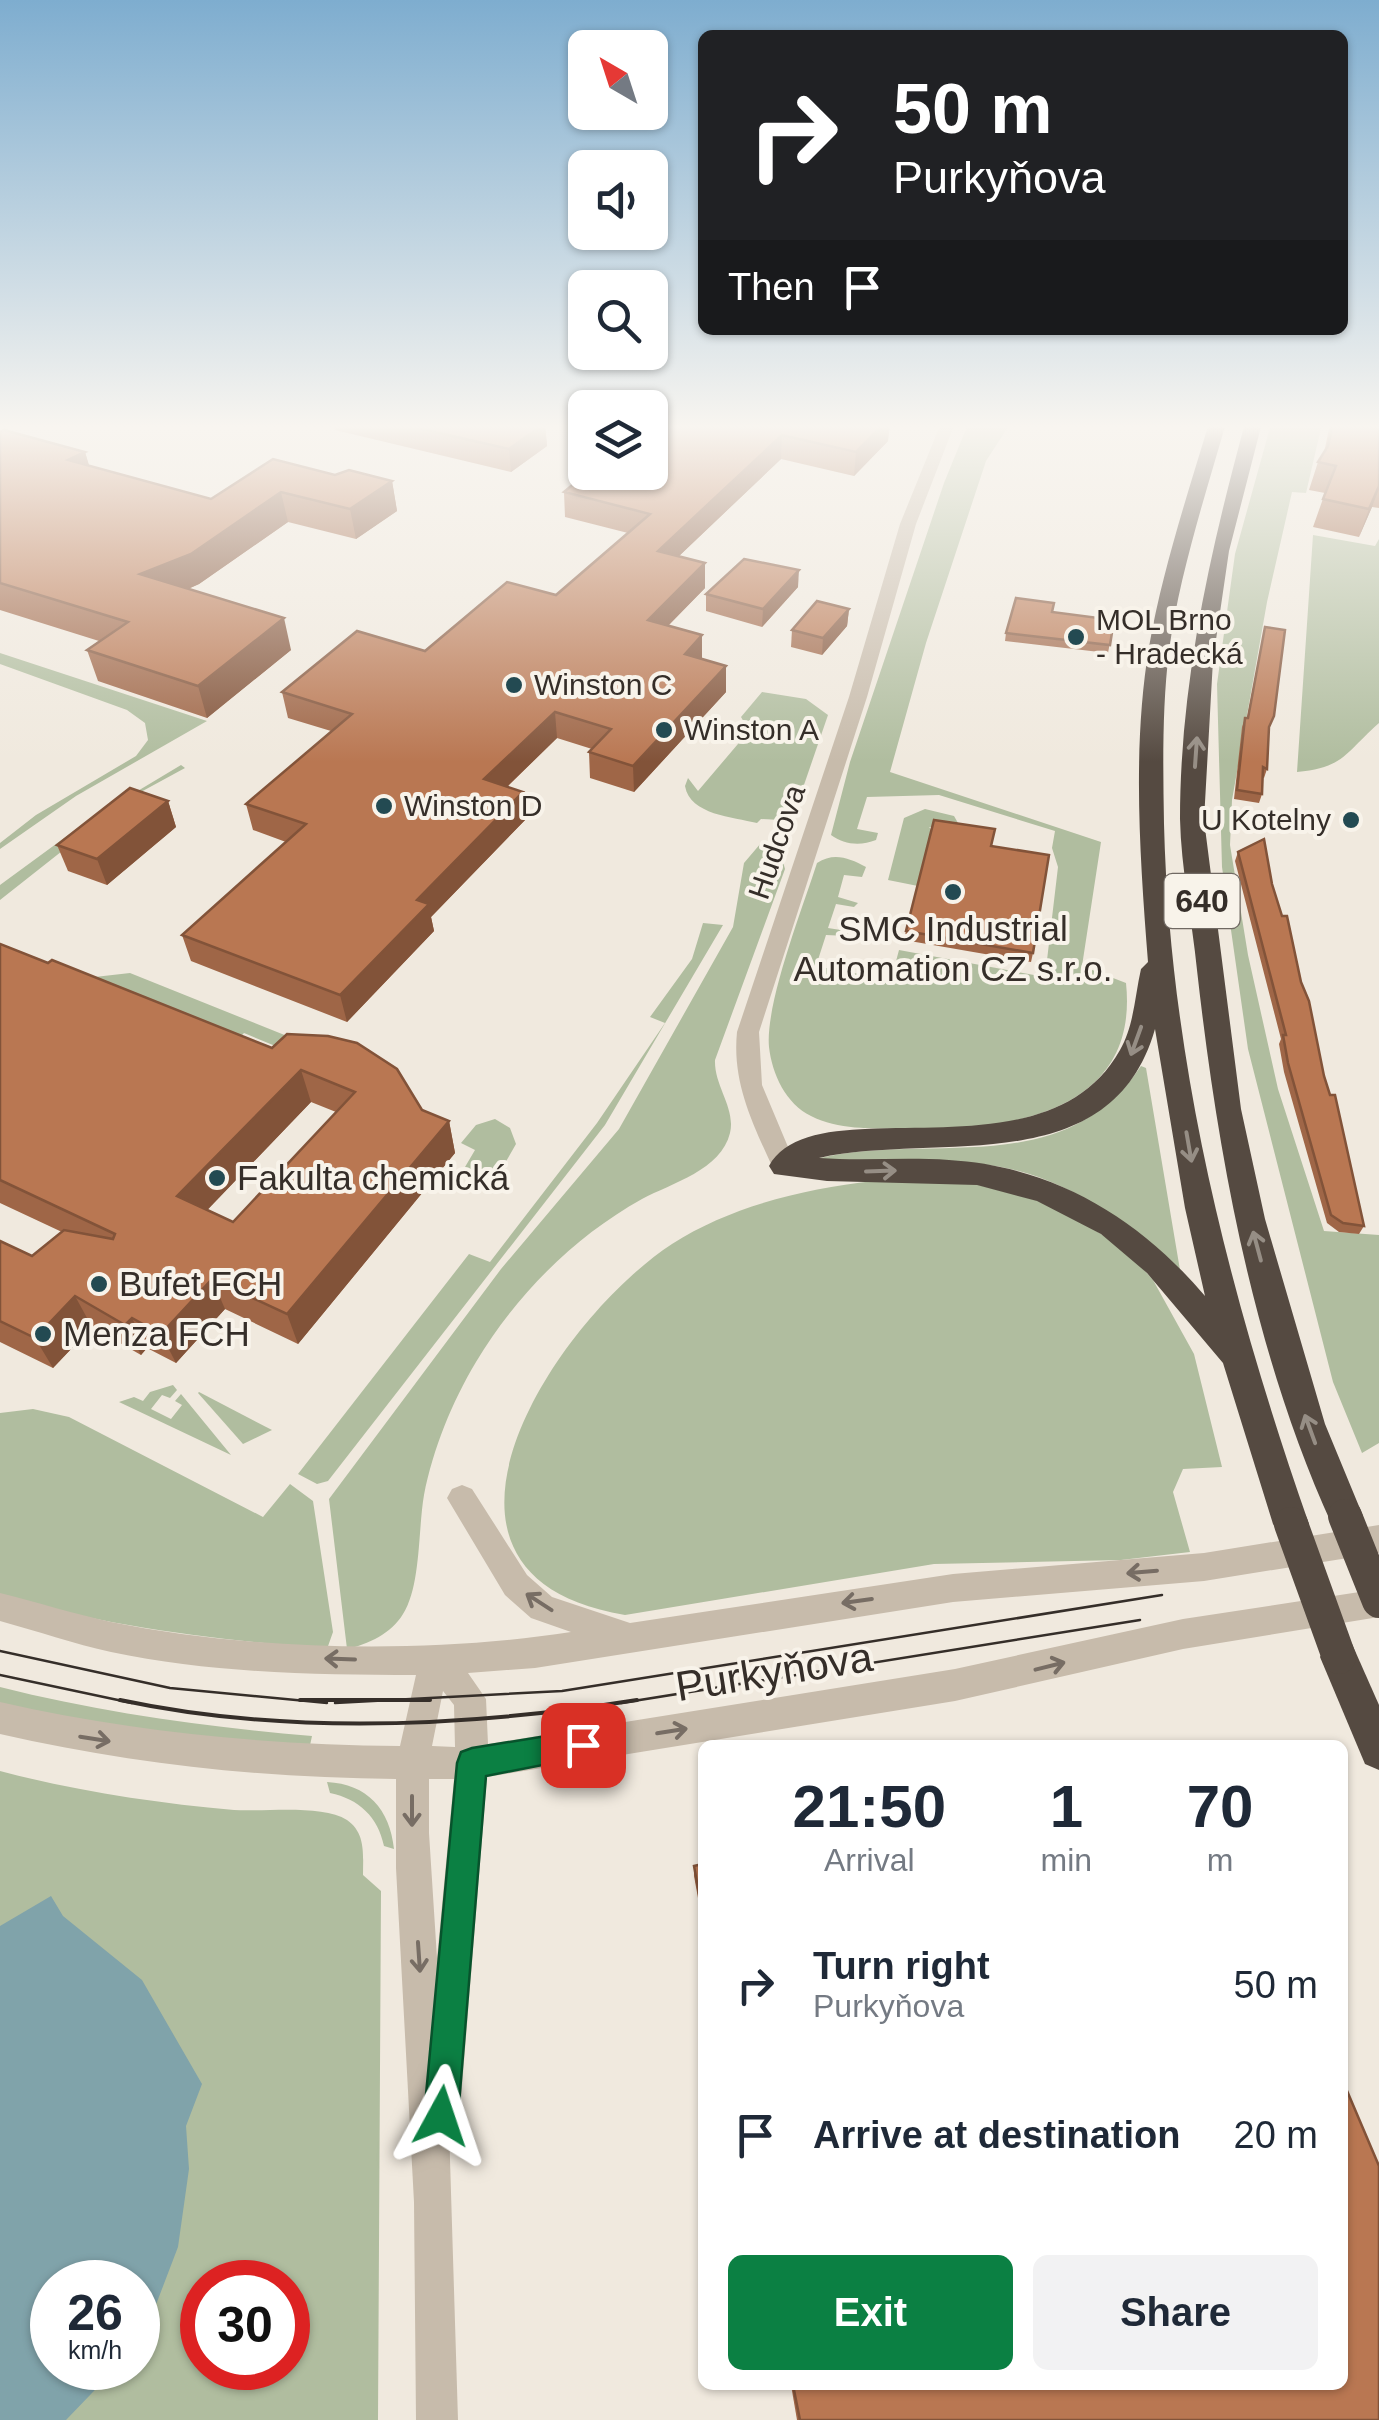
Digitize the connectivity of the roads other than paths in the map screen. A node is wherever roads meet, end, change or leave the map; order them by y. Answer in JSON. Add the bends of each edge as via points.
{"nodes":[{"id":1,"x":905,"y":536,"type":"edge"},
{"id":2,"x":1189,"y":536,"type":"edge"},
{"id":3,"x":1224,"y":536,"type":"edge"},
{"id":4,"x":1158,"y":946,"type":"junction"},
{"id":5,"x":784,"y":1166,"type":"junction"},
{"id":6,"x":1237,"y":1356,"type":"junction"},
{"id":7,"x":462,"y":1498,"type":"dead end"},
{"id":8,"x":1379,"y":1538,"type":"edge"},
{"id":9,"x":1379,"y":1602,"type":"edge"},
{"id":10,"x":0,"y":1607,"type":"edge"},
{"id":11,"x":630,"y":1638,"type":"junction"},
{"id":12,"x":437,"y":1660,"type":"junction"},
{"id":13,"x":0,"y":1718,"type":"edge"},
{"id":14,"x":1379,"y":1750,"type":"edge"},
{"id":15,"x":412,"y":1763,"type":"junction"},
{"id":16,"x":472,"y":1763,"type":"junction"},
{"id":17,"x":434,"y":2191,"type":"junction"},
{"id":18,"x":437,"y":2420,"type":"edge"}],
"edges":[{"from":1,"to":5,"type":"street","name":"Hudcova","via":[[748,1032],[746,1080]]},
{"from":2,"to":4,"type":"highway","number":"640","via":[[1158,652],[1149,774]]},
{"from":9,"to":3,"type":"highway","number":"640","one_way":true,"bridge":true,"via":[[1308,1424],[1250,1219],[1227,1109],[1192,820],[1203,660]]},
{"from":4,"to":5,"type":"highway","one_way":true,"via":[[1133,1053],[1093,1100],[1067,1116],[1001,1136],[814,1148]]},
{"from":4,"to":6,"type":"highway","number":"640","one_way":true,"via":[[1203,1220]]},
{"from":5,"to":6,"type":"highway","one_way":true,"via":[[832,1173],[956,1171],[1023,1184],[1086,1210],[1134,1242]]},
{"from":6,"to":14,"type":"highway","number":"640","bridge":true,"via":[[1257,1430]]},
{"from":11,"to":7,"type":"street","one_way":true,"via":[[542,1608],[516,1586]]},
{"from":8,"to":11,"type":"street","name":"Purkyňova","one_way":true,"via":[[1204,1567],[852,1601]]},
{"from":16,"to":9,"type":"street","name":"Purkyňova","one_way":true,"via":[[955,1685],[1183,1634]]},
{"from":12,"to":10,"type":"street","name":"Purkyňova","one_way":true,"via":[[222,1652],[112,1637]]},
{"from":11,"to":12,"type":"street","name":"Purkyňova"},
{"from":12,"to":15,"type":"street","via":[[421,1701]]},
{"from":12,"to":16,"type":"street","via":[[470,1699]]},
{"from":13,"to":15,"type":"street","name":"Purkyňova","one_way":true,"via":[[170,1749]]},
{"from":15,"to":16,"type":"street","name":"Purkyňova"},
{"from":15,"to":17,"type":"street","one_way":true},
{"from":16,"to":17,"type":"street"},
{"from":17,"to":18,"type":"street"}]}
